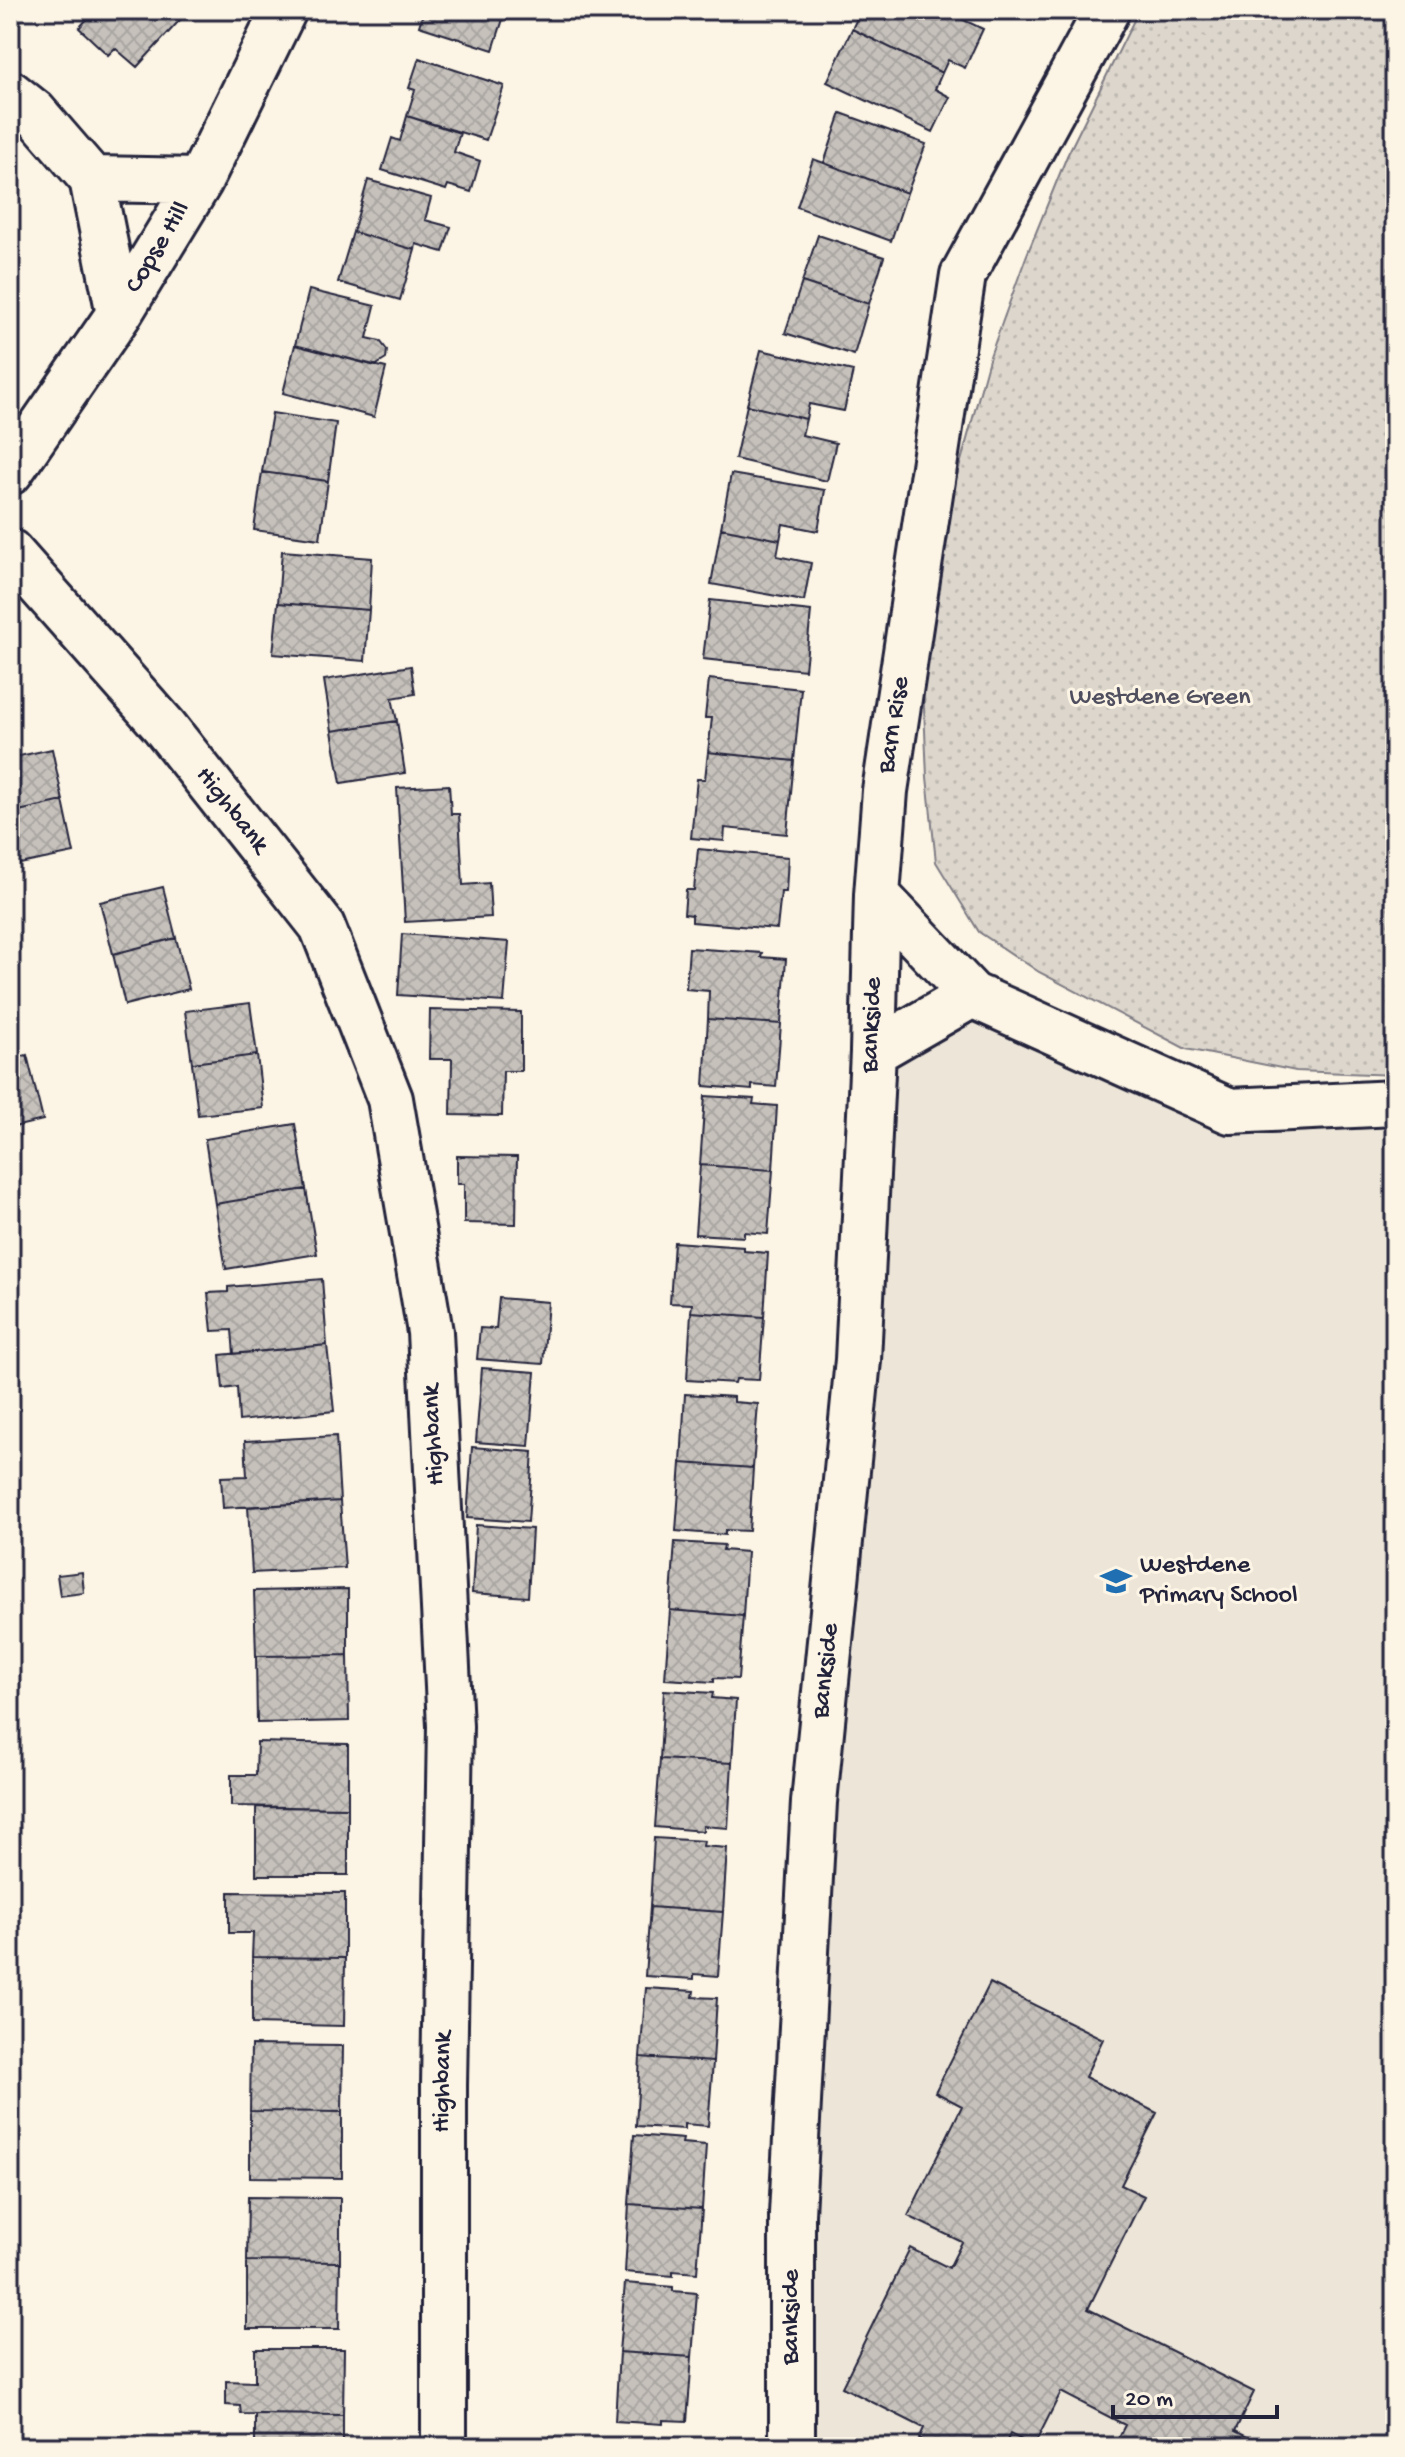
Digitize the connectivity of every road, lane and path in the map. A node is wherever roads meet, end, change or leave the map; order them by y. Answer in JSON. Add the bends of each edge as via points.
{"nodes":[{"id":1,"x":284,"y":10,"type":"edge"},
{"id":2,"x":1107,"y":10,"type":"edge"},
{"id":3,"x":10,"y":93,"type":"edge"},
{"id":4,"x":92,"y":179,"type":"junction"},
{"id":5,"x":200,"y":181,"type":"junction"},
{"id":6,"x":119,"y":314,"type":"junction"},
{"id":7,"x":10,"y":472,"type":"edge"},
{"id":8,"x":10,"y":552,"type":"edge"},
{"id":9,"x":877,"y":895,"type":"junction"},
{"id":10,"x":972,"y":995,"type":"junction"},
{"id":11,"x":873,"y":1052,"type":"junction"},
{"id":12,"x":1395,"y":1103,"type":"edge"},
{"id":13,"x":444,"y":2447,"type":"edge"},
{"id":14,"x":792,"y":2447,"type":"edge"}],
"edges":[{"from":1,"to":5,"type":"street","name":"Copse Hill"},
{"from":2,"to":9,"type":"street","name":"Barn Rise","via":[[963,275],[885,791]]},
{"from":3,"to":4,"type":"street","via":[[34,112]]},
{"from":4,"to":5,"type":"street"},
{"from":4,"to":6,"type":"street"},
{"from":5,"to":6,"type":"street","name":"Copse Hill"},
{"from":6,"to":7,"type":"street","name":"Copse Hill"},
{"from":8,"to":13,"type":"street","name":"Highbank","via":[[164,726],[322,926],[390,1099],[430,1332],[450,1726]]},
{"from":9,"to":10,"type":"street"},
{"from":9,"to":11,"type":"street","name":"Bankside"},
{"from":10,"to":11,"type":"street"},
{"from":10,"to":12,"type":"street","via":[[1230,1111]]},
{"from":11,"to":14,"type":"street","name":"Bankside","via":[[858,1360],[814,1802],[792,2214]]}]}
